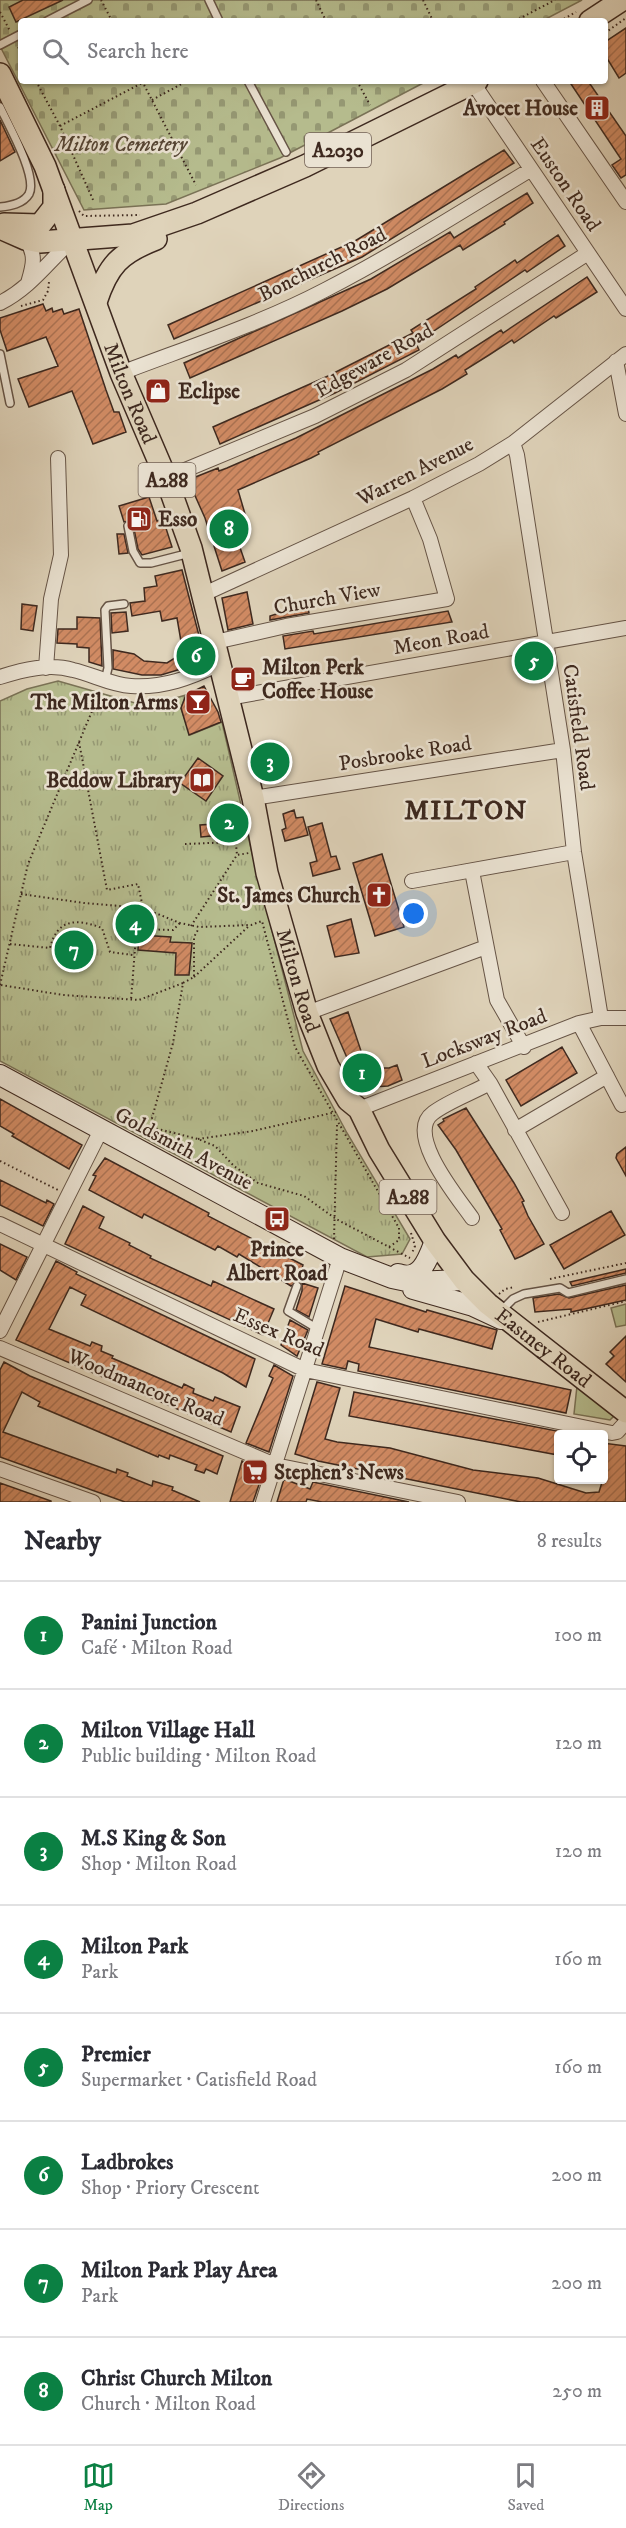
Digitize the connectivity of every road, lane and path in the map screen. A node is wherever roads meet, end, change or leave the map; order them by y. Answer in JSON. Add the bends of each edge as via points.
{"nodes":[{"id":1,"x":88,"y":0,"type":"edge"},
{"id":2,"x":101,"y":0,"type":"edge"},
{"id":3,"x":209,"y":0,"type":"edge"},
{"id":4,"x":315,"y":0,"type":"edge"},
{"id":5,"x":423,"y":0,"type":"edge"},
{"id":6,"x":555,"y":0,"type":"edge"},
{"id":7,"x":622,"y":0,"type":"edge"},
{"id":8,"x":0,"y":12,"type":"edge"},
{"id":9,"x":53,"y":18,"type":"edge"},
{"id":10,"x":110,"y":18,"type":"edge"},
{"id":11,"x":218,"y":18,"type":"edge"},
{"id":12,"x":324,"y":18,"type":"edge"},
{"id":13,"x":432,"y":18,"type":"edge"},
{"id":14,"x":521,"y":18,"type":"edge"},
{"id":15,"x":595,"y":18,"type":"edge"},
{"id":16,"x":626,"y":18,"type":"edge"},
{"id":17,"x":608,"y":31,"type":"edge"},
{"id":18,"x":18,"y":36,"type":"edge"},
{"id":19,"x":14,"y":38,"type":"junction"},
{"id":20,"x":0,"y":45,"type":"edge"},
{"id":21,"x":0,"y":74,"type":"edge"},
{"id":22,"x":38,"y":84,"type":"edge"},
{"id":23,"x":138,"y":84,"type":"edge"},
{"id":24,"x":143,"y":84,"type":"edge"},
{"id":25,"x":181,"y":84,"type":"edge"},
{"id":26,"x":250,"y":84,"type":"edge"},
{"id":27,"x":359,"y":84,"type":"edge"},
{"id":28,"x":471,"y":84,"type":"edge"},
{"id":29,"x":476,"y":84,"type":"edge"},
{"id":30,"x":545,"y":84,"type":"edge"},
{"id":31,"x":152,"y":100,"type":"junction"},
{"id":32,"x":370,"y":105,"type":"dead end"},
{"id":33,"x":0,"y":107,"type":"edge"},
{"id":34,"x":60,"y":126,"type":"junction"},
{"id":35,"x":285,"y":152,"type":"dead end"},
{"id":36,"x":530,"y":170,"type":"junction"},
{"id":37,"x":196,"y":185,"type":"dead end"},
{"id":38,"x":54,"y":190,"type":"junction"},
{"id":39,"x":94,"y":202,"type":"dead end"},
{"id":40,"x":626,"y":202,"type":"edge"},
{"id":41,"x":0,"y":207,"type":"edge"},
{"id":42,"x":197,"y":213,"type":"junction"},
{"id":43,"x":0,"y":226,"type":"edge"},
{"id":44,"x":70,"y":234,"type":"junction"},
{"id":45,"x":25,"y":239,"type":"junction"},
{"id":46,"x":588,"y":253,"type":"junction"},
{"id":47,"x":27,"y":285,"type":"junction"},
{"id":48,"x":96,"y":302,"type":"junction"},
{"id":49,"x":0,"y":303,"type":"edge"},
{"id":50,"x":626,"y":309,"type":"edge"},
{"id":51,"x":0,"y":354,"type":"edge"},
{"id":52,"x":621,"y":357,"type":"edge"},
{"id":53,"x":121,"y":374,"type":"junction"},
{"id":54,"x":10,"y":403,"type":"dead end"},
{"id":55,"x":626,"y":414,"type":"edge"},
{"id":56,"x":513,"y":443,"type":"junction"},
{"id":57,"x":58,"y":458,"type":"dead end"},
{"id":58,"x":166,"y":478,"type":"junction"},
{"id":59,"x":413,"y":498,"type":"junction"},
{"id":60,"x":128,"y":526,"type":"dead end"},
{"id":61,"x":192,"y":552,"type":"junction"},
{"id":62,"x":204,"y":594,"type":"junction"},
{"id":63,"x":124,"y":604,"type":"dead end"},
{"id":64,"x":626,"y":628,"type":"edge"},
{"id":65,"x":215,"y":642,"type":"junction"},
{"id":66,"x":546,"y":642,"type":"junction"},
{"id":67,"x":219,"y":664,"type":"junction"},
{"id":68,"x":46,"y":668,"type":"junction"},
{"id":69,"x":0,"y":677,"type":"edge"},
{"id":70,"x":105,"y":681,"type":"junction"},
{"id":71,"x":228,"y":698,"type":"junction"},
{"id":72,"x":79,"y":742,"type":"junction"},
{"id":73,"x":563,"y":750,"type":"junction"},
{"id":74,"x":253,"y":798,"type":"junction"},
{"id":75,"x":235,"y":834,"type":"dead end"},
{"id":76,"x":261,"y":841,"type":"junction"},
{"id":77,"x":236,"y":842,"type":"junction"},
{"id":78,"x":185,"y":844,"type":"dead end"},
{"id":79,"x":574,"y":852,"type":"junction"},
{"id":80,"x":237,"y":855,"type":"junction"},
{"id":81,"x":472,"y":871,"type":"junction"},
{"id":82,"x":412,"y":881,"type":"dead end"},
{"id":83,"x":21,"y":894,"type":"junction"},
{"id":84,"x":143,"y":908,"type":"junction"},
{"id":85,"x":180,"y":923,"type":"junction"},
{"id":86,"x":250,"y":925,"type":"junction"},
{"id":87,"x":190,"y":926,"type":"junction"},
{"id":88,"x":199,"y":927,"type":"junction"},
{"id":89,"x":136,"y":929,"type":"junction"},
{"id":90,"x":10,"y":944,"type":"junction"},
{"id":91,"x":486,"y":947,"type":"junction"},
{"id":92,"x":133,"y":955,"type":"junction"},
{"id":93,"x":194,"y":977,"type":"junction"},
{"id":94,"x":183,"y":983,"type":"junction"},
{"id":95,"x":0,"y":985,"type":"edge"},
{"id":96,"x":131,"y":999,"type":"junction"},
{"id":97,"x":307,"y":1013,"type":"junction"},
{"id":98,"x":601,"y":1017,"type":"junction"},
{"id":99,"x":626,"y":1018,"type":"edge"},
{"id":100,"x":579,"y":1023,"type":"junction"},
{"id":101,"x":524,"y":1047,"type":"junction"},
{"id":102,"x":476,"y":1063,"type":"junction"},
{"id":103,"x":0,"y":1075,"type":"edge"},
{"id":104,"x":607,"y":1076,"type":"junction"},
{"id":105,"x":490,"y":1083,"type":"junction"},
{"id":106,"x":353,"y":1104,"type":"junction"},
{"id":107,"x":624,"y":1107,"type":"edge"},
{"id":108,"x":332,"y":1114,"type":"junction"},
{"id":109,"x":337,"y":1123,"type":"junction"},
{"id":110,"x":150,"y":1127,"type":"junction"},
{"id":111,"x":101,"y":1130,"type":"junction"},
{"id":112,"x":515,"y":1130,"type":"junction"},
{"id":113,"x":198,"y":1139,"type":"junction"},
{"id":114,"x":141,"y":1152,"type":"junction"},
{"id":115,"x":0,"y":1161,"type":"edge"},
{"id":116,"x":69,"y":1195,"type":"junction"},
{"id":117,"x":562,"y":1214,"type":"dead end"},
{"id":118,"x":472,"y":1218,"type":"dead end"},
{"id":119,"x":336,"y":1219,"type":"junction"},
{"id":120,"x":0,"y":1224,"type":"edge"},
{"id":121,"x":435,"y":1241,"type":"junction"},
{"id":122,"x":44,"y":1245,"type":"junction"},
{"id":123,"x":388,"y":1247,"type":"junction"},
{"id":124,"x":338,"y":1257,"type":"junction"},
{"id":125,"x":425,"y":1266,"type":"junction"},
{"id":126,"x":626,"y":1279,"type":"edge"},
{"id":127,"x":464,"y":1280,"type":"junction"},
{"id":128,"x":297,"y":1286,"type":"dead end"},
{"id":129,"x":448,"y":1298,"type":"junction"},
{"id":130,"x":626,"y":1301,"type":"edge"},
{"id":131,"x":499,"y":1313,"type":"junction"},
{"id":132,"x":518,"y":1327,"type":"junction"},
{"id":133,"x":318,"y":1329,"type":"junction"},
{"id":134,"x":0,"y":1330,"type":"edge"},
{"id":135,"x":0,"y":1348,"type":"edge"},
{"id":136,"x":305,"y":1370,"type":"junction"},
{"id":137,"x":626,"y":1412,"type":"edge"},
{"id":138,"x":626,"y":1422,"type":"edge"},
{"id":139,"x":275,"y":1465,"type":"junction"},
{"id":140,"x":0,"y":1468,"type":"edge"},
{"id":141,"x":93,"y":1502,"type":"edge"},
{"id":142,"x":262,"y":1502,"type":"edge"},
{"id":143,"x":458,"y":1502,"type":"edge"}],
"edges":[{"from":1,"to":9,"type":"lane"},
{"from":2,"to":10,"type":"path"},
{"from":3,"to":11,"type":"lane"},
{"from":4,"to":12,"type":"path"},
{"from":5,"to":13,"type":"path"},
{"from":6,"to":14,"type":"path"},
{"from":7,"to":15,"type":"main road"},
{"from":8,"to":19,"type":"path"},
{"from":16,"to":17,"type":"path"},
{"from":18,"to":19,"type":"lane"},
{"from":19,"to":20,"type":"lane"},
{"from":21,"to":38,"type":"main road","name":"Milton Road","number":"A288"},
{"from":22,"to":34,"type":"path"},
{"from":23,"to":34,"type":"path"},
{"from":24,"to":31,"type":"path"},
{"from":25,"to":31,"type":"path"},
{"from":26,"to":35,"type":"lane"},
{"from":27,"to":32,"type":"path"},
{"from":28,"to":42,"type":"main road","number":"A2030","via":[[305,166]]},
{"from":29,"to":36,"type":"street","name":"Euston Road"},
{"from":30,"to":40,"type":"street"},
{"from":31,"to":37,"type":"path"},
{"from":33,"to":41,"type":"lane","via":[[22,153],[30,185],[30,192],[22,201]]},
{"from":34,"to":39,"type":"path"},
{"from":36,"to":46,"type":"street","name":"Euston Road"},
{"from":36,"to":53,"type":"street","name":"Bonchurch Road","via":[[323,291]]},
{"from":38,"to":43,"type":"main road","via":[[54,207],[40,225]]},
{"from":38,"to":44,"type":"main road","name":"Milton Road","number":"A288"},
{"from":42,"to":44,"type":"main road","number":"A2030"},
{"from":42,"to":48,"type":"main road","via":[[177,231],[134,247],[116,262],[104,277]]},
{"from":43,"to":44,"type":"main road","number":"A2030"},
{"from":43,"to":45,"type":"main road","number":"A2030"},
{"from":44,"to":45,"type":"main road","number":"A2030","via":[[40,242]]},
{"from":44,"to":47,"type":"street"},
{"from":44,"to":48,"type":"main road","name":"Milton Road","number":"A288"},
{"from":45,"to":47,"type":"street","via":[[34,262]]},
{"from":46,"to":50,"type":"street","name":"Euston Road"},
{"from":46,"to":58,"type":"street","name":"Edgeware Road","via":[[406,370],[315,416]]},
{"from":47,"to":49,"type":"street"},
{"from":48,"to":53,"type":"main road","name":"Milton Road","number":"A288"},
{"from":51,"to":54,"type":"lane"},
{"from":52,"to":55,"type":"street"},
{"from":52,"to":56,"type":"street","name":"Warren Avenue"},
{"from":53,"to":58,"type":"main road","name":"Milton Road","number":"A288"},
{"from":56,"to":59,"type":"street","name":"Warren Avenue"},
{"from":56,"to":66,"type":"street","name":"Catisfield Road"},
{"from":57,"to":68,"type":"street","via":[[61,555],[51,599]]},
{"from":58,"to":61,"type":"main road","name":"Milton Road","number":"A288"},
{"from":59,"to":62,"type":"street","name":"Warren Avenue"},
{"from":59,"to":65,"type":"street","name":"Church View","via":[[430,539],[447,599]]},
{"from":60,"to":61,"type":"lane","via":[[140,563]]},
{"from":61,"to":62,"type":"main road","name":"Milton Road","number":"A288"},
{"from":62,"to":65,"type":"main road","name":"Milton Road","number":"A288"},
{"from":63,"to":70,"type":"lane","via":[[105,610]]},
{"from":64,"to":66,"type":"street","name":"Meon Road"},
{"from":65,"to":67,"type":"main road","name":"Milton Road","number":"A288"},
{"from":66,"to":71,"type":"street","name":"Meon Road"},
{"from":66,"to":73,"type":"street","name":"Catisfield Road"},
{"from":67,"to":70,"type":"street","via":[[187,679],[158,686]]},
{"from":67,"to":71,"type":"main road","name":"Milton Road","number":"A288"},
{"from":68,"to":69,"type":"street"},
{"from":68,"to":70,"type":"street","via":[[71,669]]},
{"from":70,"to":72,"type":"path"},
{"from":71,"to":74,"type":"main road","name":"Milton Road","number":"A288"},
{"from":72,"to":83,"type":"path","via":[[28,864]]},
{"from":72,"to":84,"type":"path","via":[[106,890],[138,885]]},
{"from":73,"to":74,"type":"street","name":"Posbrooke Road"},
{"from":73,"to":79,"type":"street","name":"Catisfield Road"},
{"from":74,"to":76,"type":"main road","name":"Milton Road","number":"A288"},
{"from":75,"to":77,"type":"path"},
{"from":76,"to":80,"type":"path","via":[[252,853]]},
{"from":76,"to":97,"type":"main road","name":"Milton Road","number":"A288"},
{"from":77,"to":78,"type":"path"},
{"from":77,"to":80,"type":"path"},
{"from":79,"to":81,"type":"street"},
{"from":79,"to":98,"type":"street","name":"Catisfield Road"},
{"from":80,"to":87,"type":"path"},
{"from":81,"to":82,"type":"street"},
{"from":81,"to":91,"type":"street"},
{"from":83,"to":84,"type":"path"},
{"from":83,"to":90,"type":"path"},
{"from":84,"to":85,"type":"path"},
{"from":84,"to":89,"type":"path"},
{"from":85,"to":87,"type":"path"},
{"from":85,"to":89,"type":"path","via":[[173,930]]},
{"from":86,"to":88,"type":"path"},
{"from":86,"to":93,"type":"path"},
{"from":86,"to":108,"type":"path","via":[[262,921],[295,1047]]},
{"from":87,"to":88,"type":"path"},
{"from":88,"to":93,"type":"path","via":[[194,937]]},
{"from":89,"to":92,"type":"path"},
{"from":90,"to":92,"type":"path","via":[[50,948],[59,928],[72,922],[89,923],[102,928],[110,952]]},
{"from":90,"to":95,"type":"path"},
{"from":91,"to":97,"type":"street"},
{"from":91,"to":101,"type":"street","via":[[496,999]]},
{"from":92,"to":96,"type":"path"},
{"from":93,"to":94,"type":"path"},
{"from":94,"to":96,"type":"path","via":[[138,1000]]},
{"from":94,"to":110,"type":"path","via":[[173,1042]]},
{"from":95,"to":96,"type":"path","via":[[63,995]]},
{"from":97,"to":106,"type":"main road","name":"Milton Road","number":"A288","via":[[328,1066]]},
{"from":98,"to":99,"type":"street","name":"Locksway Road"},
{"from":98,"to":100,"type":"street","name":"Locksway Road"},
{"from":100,"to":101,"type":"street","name":"Locksway Road"},
{"from":100,"to":104,"type":"street"},
{"from":101,"to":102,"type":"street","name":"Locksway Road"},
{"from":102,"to":105,"type":"street"},
{"from":102,"to":106,"type":"street","name":"Locksway Road"},
{"from":103,"to":111,"type":"main road","name":"Goldsmith Avenue"},
{"from":104,"to":107,"type":"street"},
{"from":104,"to":112,"type":"street"},
{"from":105,"to":112,"type":"street"},
{"from":105,"to":118,"type":"street","via":[[430,1114],[426,1126],[429,1155]]},
{"from":106,"to":108,"type":"path"},
{"from":106,"to":121,"type":"main road","name":"Milton Road","number":"A288"},
{"from":108,"to":109,"type":"path"},
{"from":108,"to":113,"type":"path"},
{"from":109,"to":119,"type":"path"},
{"from":109,"to":123,"type":"path","via":[[399,1228],[399,1240]]},
{"from":110,"to":113,"type":"path"},
{"from":110,"to":114,"type":"path"},
{"from":111,"to":114,"type":"main road","name":"Goldsmith Avenue"},
{"from":111,"to":116,"type":"street"},
{"from":112,"to":117,"type":"street"},
{"from":113,"to":119,"type":"path","via":[[216,1146],[234,1166],[258,1183],[304,1196]]},
{"from":114,"to":124,"type":"main road","name":"Goldsmith Avenue"},
{"from":115,"to":116,"type":"path"},
{"from":116,"to":122,"type":"street"},
{"from":119,"to":123,"type":"path"},
{"from":119,"to":124,"type":"path","via":[[334,1243]]},
{"from":120,"to":122,"type":"street","name":"Essex Road"},
{"from":121,"to":125,"type":"main road"},
{"from":121,"to":127,"type":"main road","name":"Milton Road","number":"A288"},
{"from":122,"to":134,"type":"street"},
{"from":122,"to":136,"type":"street","name":"Essex Road"},
{"from":123,"to":125,"type":"path"},
{"from":124,"to":125,"type":"main road","via":[[404,1276]]},
{"from":124,"to":127,"type":"main road","name":"Goldsmith Avenue","via":[[411,1282]]},
{"from":124,"to":129,"type":"main road","name":"Goldsmith Avenue","via":[[363,1272]]},
{"from":124,"to":133,"type":"street"},
{"from":126,"to":131,"type":"lane","via":[[568,1293],[560,1288],[524,1294]]},
{"from":127,"to":129,"type":"main road"},
{"from":127,"to":131,"type":"main road","name":"Eastney Road","number":"A288"},
{"from":128,"to":133,"type":"lane","via":[[288,1311]]},
{"from":129,"to":132,"type":"main road","name":"Goldsmith Avenue"},
{"from":130,"to":132,"type":"path"},
{"from":131,"to":132,"type":"main road","name":"Eastney Road","number":"A288"},
{"from":132,"to":137,"type":"main road","name":"Eastney Road","number":"A288"},
{"from":133,"to":136,"type":"street"},
{"from":135,"to":139,"type":"street","name":"Woodmancote Road"},
{"from":136,"to":138,"type":"street","name":"Essex Road","via":[[612,1433]]},
{"from":136,"to":139,"type":"street"},
{"from":139,"to":142,"type":"street"},
{"from":139,"to":143,"type":"street","name":"Woodmancote Road"},
{"from":140,"to":141,"type":"street"}]}
